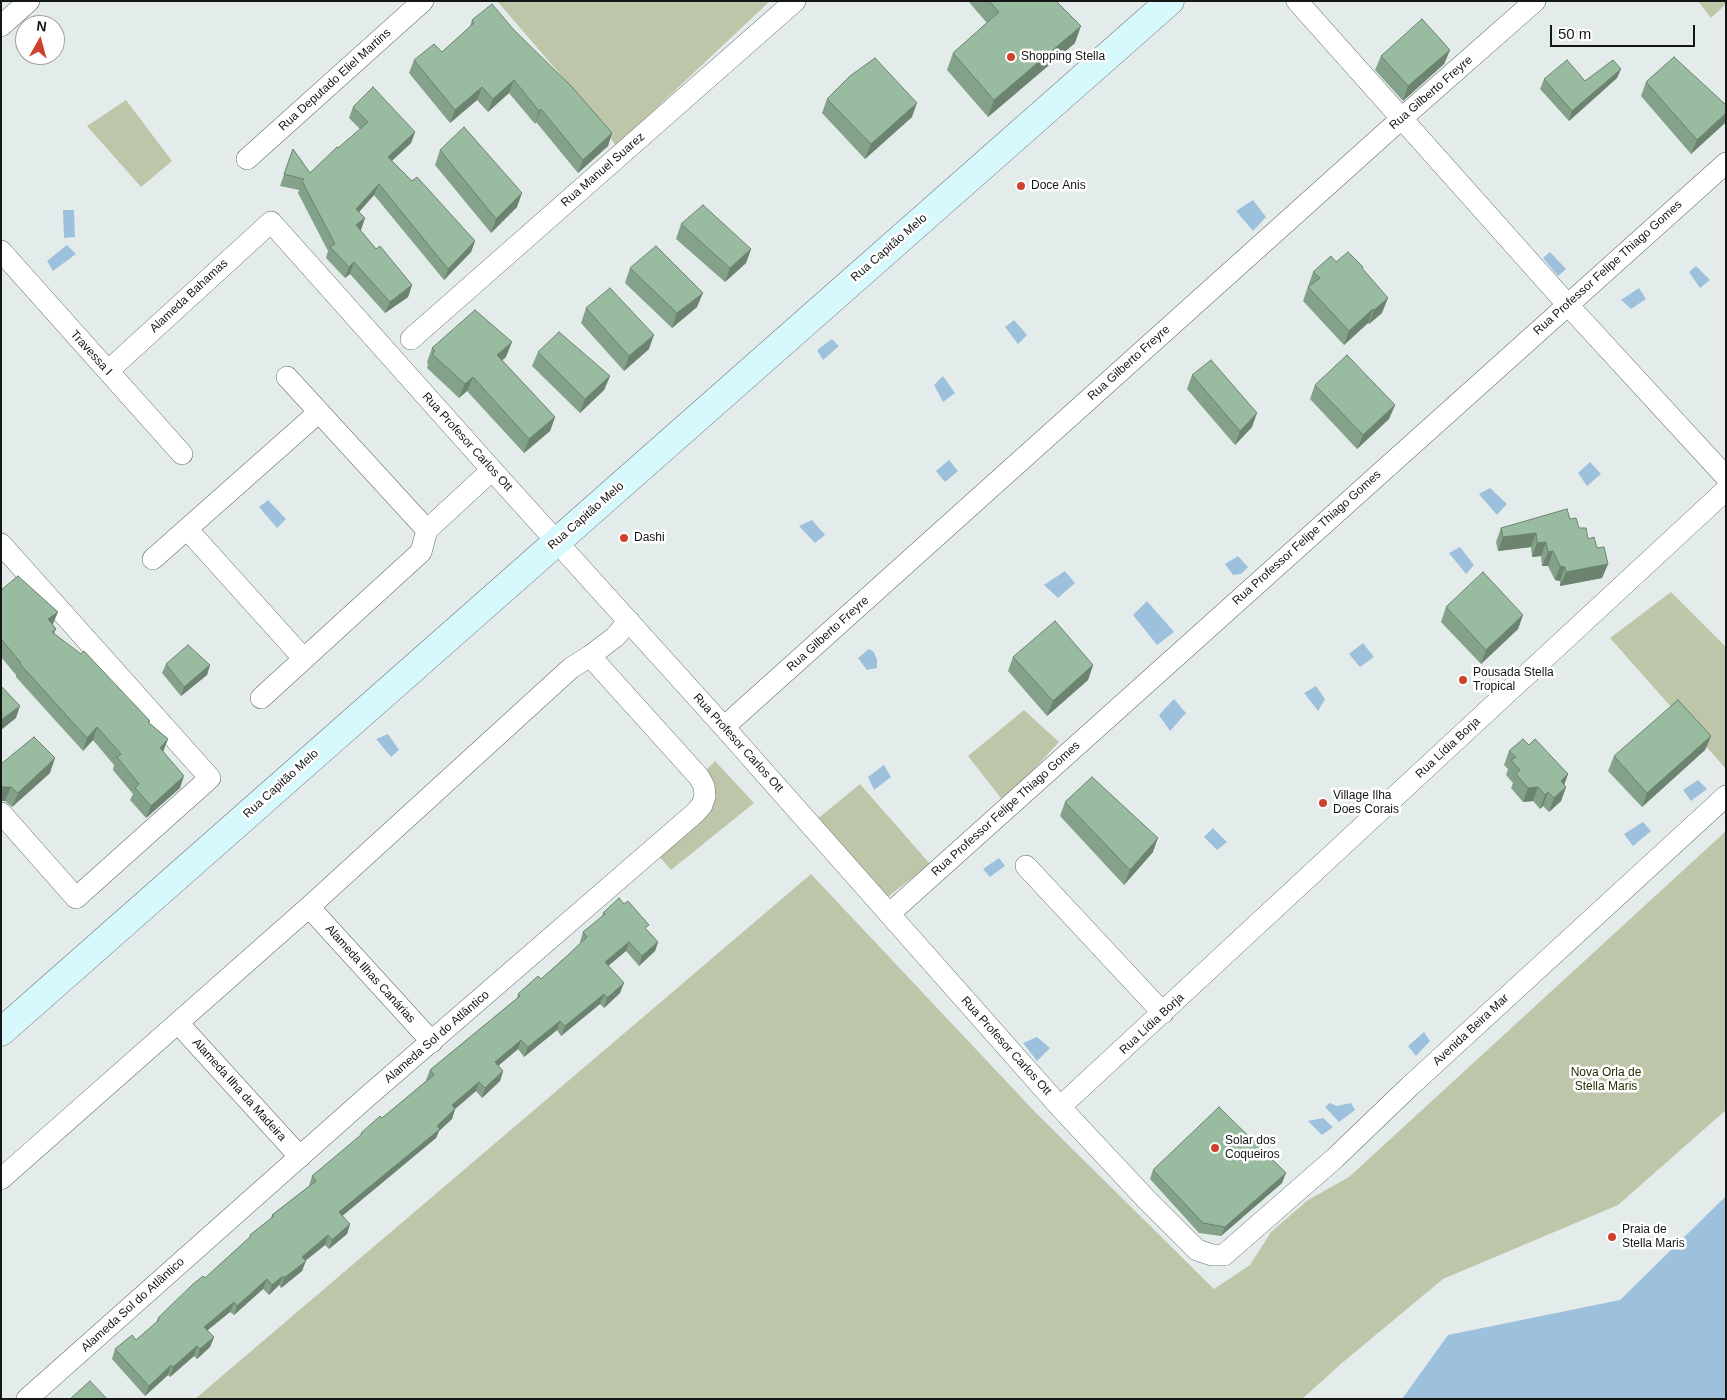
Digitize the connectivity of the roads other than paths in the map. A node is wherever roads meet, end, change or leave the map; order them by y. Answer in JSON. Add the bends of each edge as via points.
{"nodes":[{"id":1,"x":29,"y":1,"type":"edge"},
{"id":2,"x":423,"y":1,"type":"edge"},
{"id":3,"x":795,"y":1,"type":"edge"},
{"id":4,"x":1170,"y":1,"type":"edge"},
{"id":5,"x":1297,"y":1,"type":"edge"},
{"id":6,"x":1536,"y":1,"type":"edge"},
{"id":7,"x":1,"y":26,"type":"edge"},
{"id":8,"x":1401,"y":119,"type":"junction"},
{"id":9,"x":247,"y":159,"type":"dead end"},
{"id":10,"x":1726,"y":163,"type":"edge"},
{"id":11,"x":271,"y":222,"type":"joint"},
{"id":12,"x":1,"y":251,"type":"edge"},
{"id":13,"x":1567,"y":304,"type":"junction"},
{"id":14,"x":411,"y":339,"type":"dead end"},
{"id":15,"x":108,"y":371,"type":"junction"},
{"id":16,"x":287,"y":377,"type":"dead end"},
{"id":17,"x":319,"y":412,"type":"junction"},
{"id":18,"x":182,"y":454,"type":"dead end"},
{"id":19,"x":492,"y":470,"type":"junction"},
{"id":20,"x":1726,"y":477,"type":"edge"},
{"id":21,"x":1726,"y":490,"type":"edge"},
{"id":22,"x":187,"y":529,"type":"junction"},
{"id":23,"x":427,"y":530,"type":"junction"},
{"id":24,"x":557,"y":542,"type":"junction"},
{"id":25,"x":1,"y":544,"type":"edge"},
{"id":26,"x":153,"y":559,"type":"dead end"},
{"id":27,"x":629,"y":621,"type":"junction"},
{"id":28,"x":590,"y":656,"type":"junction"},
{"id":29,"x":304,"y":659,"type":"junction"},
{"id":30,"x":261,"y":698,"type":"dead end"},
{"id":31,"x":724,"y":726,"type":"junction"},
{"id":32,"x":1726,"y":796,"type":"edge"},
{"id":33,"x":1,"y":813,"type":"edge"},
{"id":34,"x":1026,"y":866,"type":"dead end"},
{"id":35,"x":309,"y":906,"type":"junction"},
{"id":36,"x":889,"y":914,"type":"junction"},
{"id":37,"x":1163,"y":1013,"type":"junction"},
{"id":38,"x":178,"y":1023,"type":"junction"},
{"id":39,"x":1,"y":1032,"type":"edge"},
{"id":40,"x":432,"y":1042,"type":"junction"},
{"id":41,"x":1060,"y":1107,"type":"junction"},
{"id":42,"x":300,"y":1157,"type":"junction"},
{"id":43,"x":1,"y":1179,"type":"edge"},
{"id":44,"x":1212,"y":1255,"type":"joint"},
{"id":45,"x":28,"y":1399,"type":"edge"}],
"edges":[{"from":1,"to":7,"type":"street"},
{"from":2,"to":9,"type":"street","name":"Rua Deputado Eliel Martins"},
{"from":3,"to":14,"type":"street","name":"Rua Manuel Suarez"},
{"from":4,"to":24,"type":"main road","name":"Rua Capitão Melo"},
{"from":5,"to":8,"type":"street"},
{"from":6,"to":8,"type":"street","name":"Rua Gilberto Freyre"},
{"from":8,"to":13,"type":"street"},
{"from":8,"to":31,"type":"street","name":"Rua Gilberto Freyre"},
{"from":10,"to":13,"type":"street","name":"Rua Professor Felipe Thiago Gomes"},
{"from":11,"to":15,"type":"street","name":"Alameda Bahamas"},
{"from":11,"to":19,"type":"street","name":"Rua Profesor Carlos Ott"},
{"from":12,"to":15,"type":"street","name":"Travessa I"},
{"from":13,"to":20,"type":"street"},
{"from":13,"to":36,"type":"street","name":"Rua Professor Felipe Thiago Gomes"},
{"from":15,"to":18,"type":"street","name":"Travessa I"},
{"from":16,"to":17,"type":"street"},
{"from":17,"to":22,"type":"street"},
{"from":17,"to":23,"type":"street"},
{"from":19,"to":23,"type":"street"},
{"from":19,"to":24,"type":"street","name":"Rua Profesor Carlos Ott"},
{"from":21,"to":37,"type":"street","name":"Rua Lídia Borja"},
{"from":22,"to":26,"type":"street"},
{"from":22,"to":29,"type":"street"},
{"from":23,"to":29,"type":"street","via":[[421,552]]},
{"from":24,"to":27,"type":"street","name":"Rua Profesor Carlos Ott"},
{"from":24,"to":39,"type":"main road","name":"Rua Capitão Melo"},
{"from":25,"to":33,"type":"street","via":[[210,778],[76,898]]},
{"from":27,"to":28,"type":"street","via":[[615,637]]},
{"from":27,"to":31,"type":"street","name":"Rua Profesor Carlos Ott"},
{"from":28,"to":35,"type":"street","via":[[571,668]]},
{"from":28,"to":40,"type":"street","name":"Alameda Sol do Atlântico","via":[[700,777],[705,796],[702,805]]},
{"from":29,"to":30,"type":"street"},
{"from":31,"to":36,"type":"street","name":"Rua Profesor Carlos Ott"},
{"from":32,"to":44,"type":"street","name":"Avenida Beira Mar","via":[[1335,1158],[1224,1255]]},
{"from":34,"to":37,"type":"street"},
{"from":35,"to":38,"type":"street"},
{"from":35,"to":40,"type":"street","name":"Alameda Ilhas Canárias"},
{"from":36,"to":41,"type":"street","name":"Rua Profesor Carlos Ott"},
{"from":37,"to":41,"type":"street","name":"Rua Lídia Borja"},
{"from":38,"to":42,"type":"street","name":"Alameda Ilha da Madeira"},
{"from":38,"to":43,"type":"street"},
{"from":40,"to":42,"type":"street","name":"Alameda Sol do Atlântico"},
{"from":41,"to":44,"type":"street","name":"Rua Profesor Carlos Ott","via":[[1197,1250]]},
{"from":42,"to":45,"type":"street","name":"Alameda Sol do Atlântico"}]}
